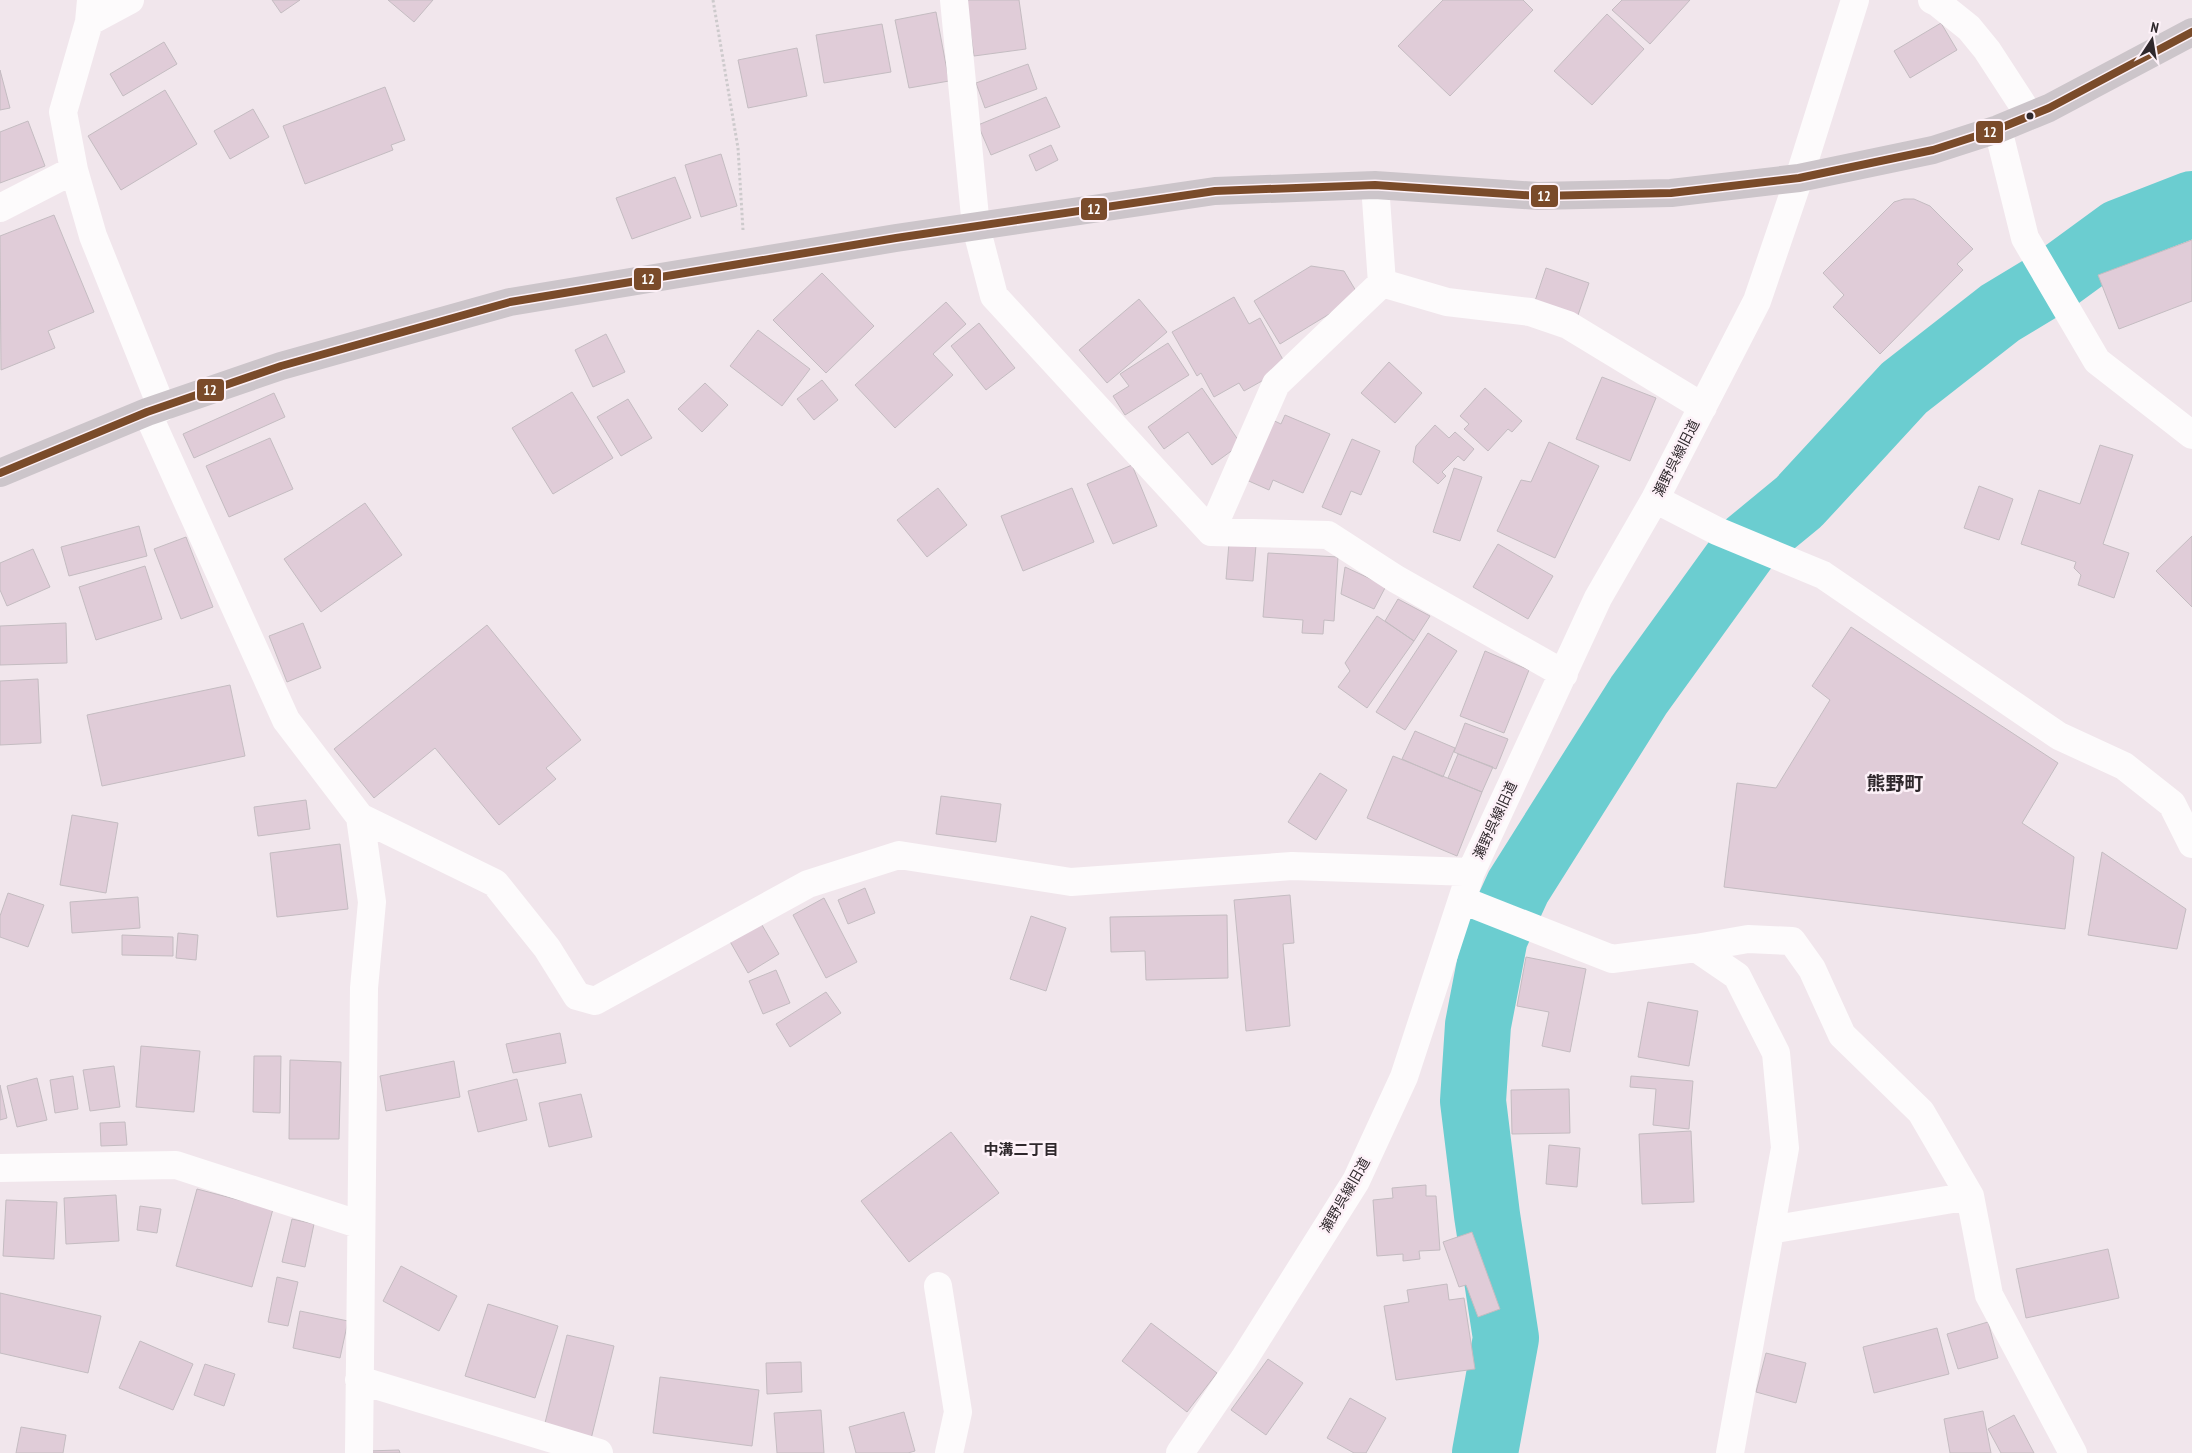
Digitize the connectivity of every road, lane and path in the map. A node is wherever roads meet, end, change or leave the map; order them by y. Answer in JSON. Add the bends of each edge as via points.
{"nodes":[{"id":1,"x":130,"y":0,"type":"edge"},
{"id":2,"x":713,"y":0,"type":"edge"},
{"id":3,"x":954,"y":0,"type":"edge"},
{"id":4,"x":1855,"y":0,"type":"edge"},
{"id":5,"x":1932,"y":0,"type":"edge"},
{"id":6,"x":90,"y":11,"type":"edge"},
{"id":7,"x":2192,"y":32,"type":"edge"},
{"id":8,"x":2030,"y":116,"type":"junction"},
{"id":9,"x":1998,"y":129,"type":"junction"},
{"id":10,"x":74,"y":170,"type":"junction"},
{"id":11,"x":1799,"y":178,"type":"junction"},
{"id":12,"x":1375,"y":185,"type":"junction"},
{"id":13,"x":0,"y":208,"type":"edge"},
{"id":14,"x":976,"y":227,"type":"junction"},
{"id":15,"x":746,"y":263,"type":"junction"},
{"id":16,"x":1382,"y":283,"type":"junction"},
{"id":17,"x":1703,"y":407,"type":"junction"},
{"id":18,"x":155,"y":410,"type":"junction"},
{"id":19,"x":2192,"y":435,"type":"edge"},
{"id":20,"x":0,"y":473,"type":"edge"},
{"id":21,"x":1655,"y":499,"type":"junction"},
{"id":22,"x":1211,"y":532,"type":"junction"},
{"id":23,"x":1564,"y":674,"type":"junction"},
{"id":24,"x":360,"y":817,"type":"junction"},
{"id":25,"x":2192,"y":844,"type":"edge"},
{"id":26,"x":1471,"y":872,"type":"junction"},
{"id":27,"x":1473,"y":904,"type":"junction"},
{"id":28,"x":1696,"y":948,"type":"junction"},
{"id":29,"x":0,"y":1168,"type":"edge"},
{"id":30,"x":1970,"y":1196,"type":"junction"},
{"id":31,"x":361,"y":1225,"type":"junction"},
{"id":32,"x":1770,"y":1230,"type":"junction"},
{"id":33,"x":938,"y":1286,"type":"dead end"},
{"id":34,"x":359,"y":1380,"type":"junction"},
{"id":35,"x":359,"y":1453,"type":"edge"},
{"id":36,"x":599,"y":1453,"type":"edge"},
{"id":37,"x":949,"y":1453,"type":"edge"},
{"id":38,"x":1180,"y":1453,"type":"edge"},
{"id":39,"x":1730,"y":1453,"type":"edge"},
{"id":40,"x":2073,"y":1453,"type":"edge"}],
"edges":[{"from":1,"to":6,"type":"street"},
{"from":2,"to":15,"type":"path","via":[[738,148]]},
{"from":3,"to":14,"type":"street"},
{"from":4,"to":11,"type":"street","name":"瀬野呉線旧道"},
{"from":5,"to":8,"type":"street","via":[[1970,28]]},
{"from":6,"to":10,"type":"street","via":[[63,112]]},
{"from":7,"to":8,"type":"main road"},
{"from":8,"to":9,"type":"main road"},
{"from":9,"to":11,"type":"main road","via":[[1933,150]]},
{"from":9,"to":19,"type":"street","via":[[2025,238],[2097,361]]},
{"from":10,"to":13,"type":"street"},
{"from":10,"to":18,"type":"street","via":[[93,236]]},
{"from":11,"to":12,"type":"main road","via":[[1671,193],[1538,196]]},
{"from":11,"to":17,"type":"street","name":"瀬野呉線旧道","via":[[1757,301]]},
{"from":12,"to":14,"type":"main road","via":[[1215,191]]},
{"from":12,"to":16,"type":"street"},
{"from":14,"to":15,"type":"main road"},
{"from":14,"to":22,"type":"street","via":[[994,296]]},
{"from":15,"to":18,"type":"main road","via":[[510,302],[281,366]]},
{"from":16,"to":17,"type":"street","via":[[1448,302],[1530,312],[1568,325]]},
{"from":16,"to":22,"type":"street","via":[[1276,384]]},
{"from":17,"to":21,"type":"street","name":"瀬野呉線旧道"},
{"from":18,"to":20,"type":"main road"},
{"from":18,"to":24,"type":"street","via":[[286,720]]},
{"from":21,"to":23,"type":"street","name":"瀬野呉線旧道","via":[[1598,598]]},
{"from":21,"to":25,"type":"street","via":[[1717,531],[1823,575],[2059,736],[2124,766],[2172,804]]},
{"from":22,"to":23,"type":"street","via":[[1328,535],[1396,579]]},
{"from":23,"to":26,"type":"street","name":"瀬野呉線旧道"},
{"from":24,"to":26,"type":"street","via":[[495,883],[547,948],[577,996],[595,1001],[808,884],[899,855],[1070,882],[1292,866]]},
{"from":24,"to":31,"type":"street","via":[[372,902],[364,988]]},
{"from":26,"to":27,"type":"street","name":"瀬野呉線旧道"},
{"from":27,"to":28,"type":"street","via":[[1612,959]]},
{"from":27,"to":38,"type":"street","name":"瀬野呉線旧道","via":[[1404,1077],[1356,1181]]},
{"from":28,"to":30,"type":"street","via":[[1748,939],[1792,941],[1812,969],[1842,1035],[1921,1112]]},
{"from":28,"to":32,"type":"street","via":[[1737,976],[1776,1053],[1785,1148]]},
{"from":29,"to":31,"type":"street","via":[[176,1165]]},
{"from":30,"to":32,"type":"street"},
{"from":30,"to":40,"type":"street","via":[[1989,1295]]},
{"from":31,"to":34,"type":"street"},
{"from":32,"to":39,"type":"street"},
{"from":33,"to":37,"type":"street","via":[[958,1412]]},
{"from":34,"to":35,"type":"street"},
{"from":34,"to":36,"type":"street"}]}
